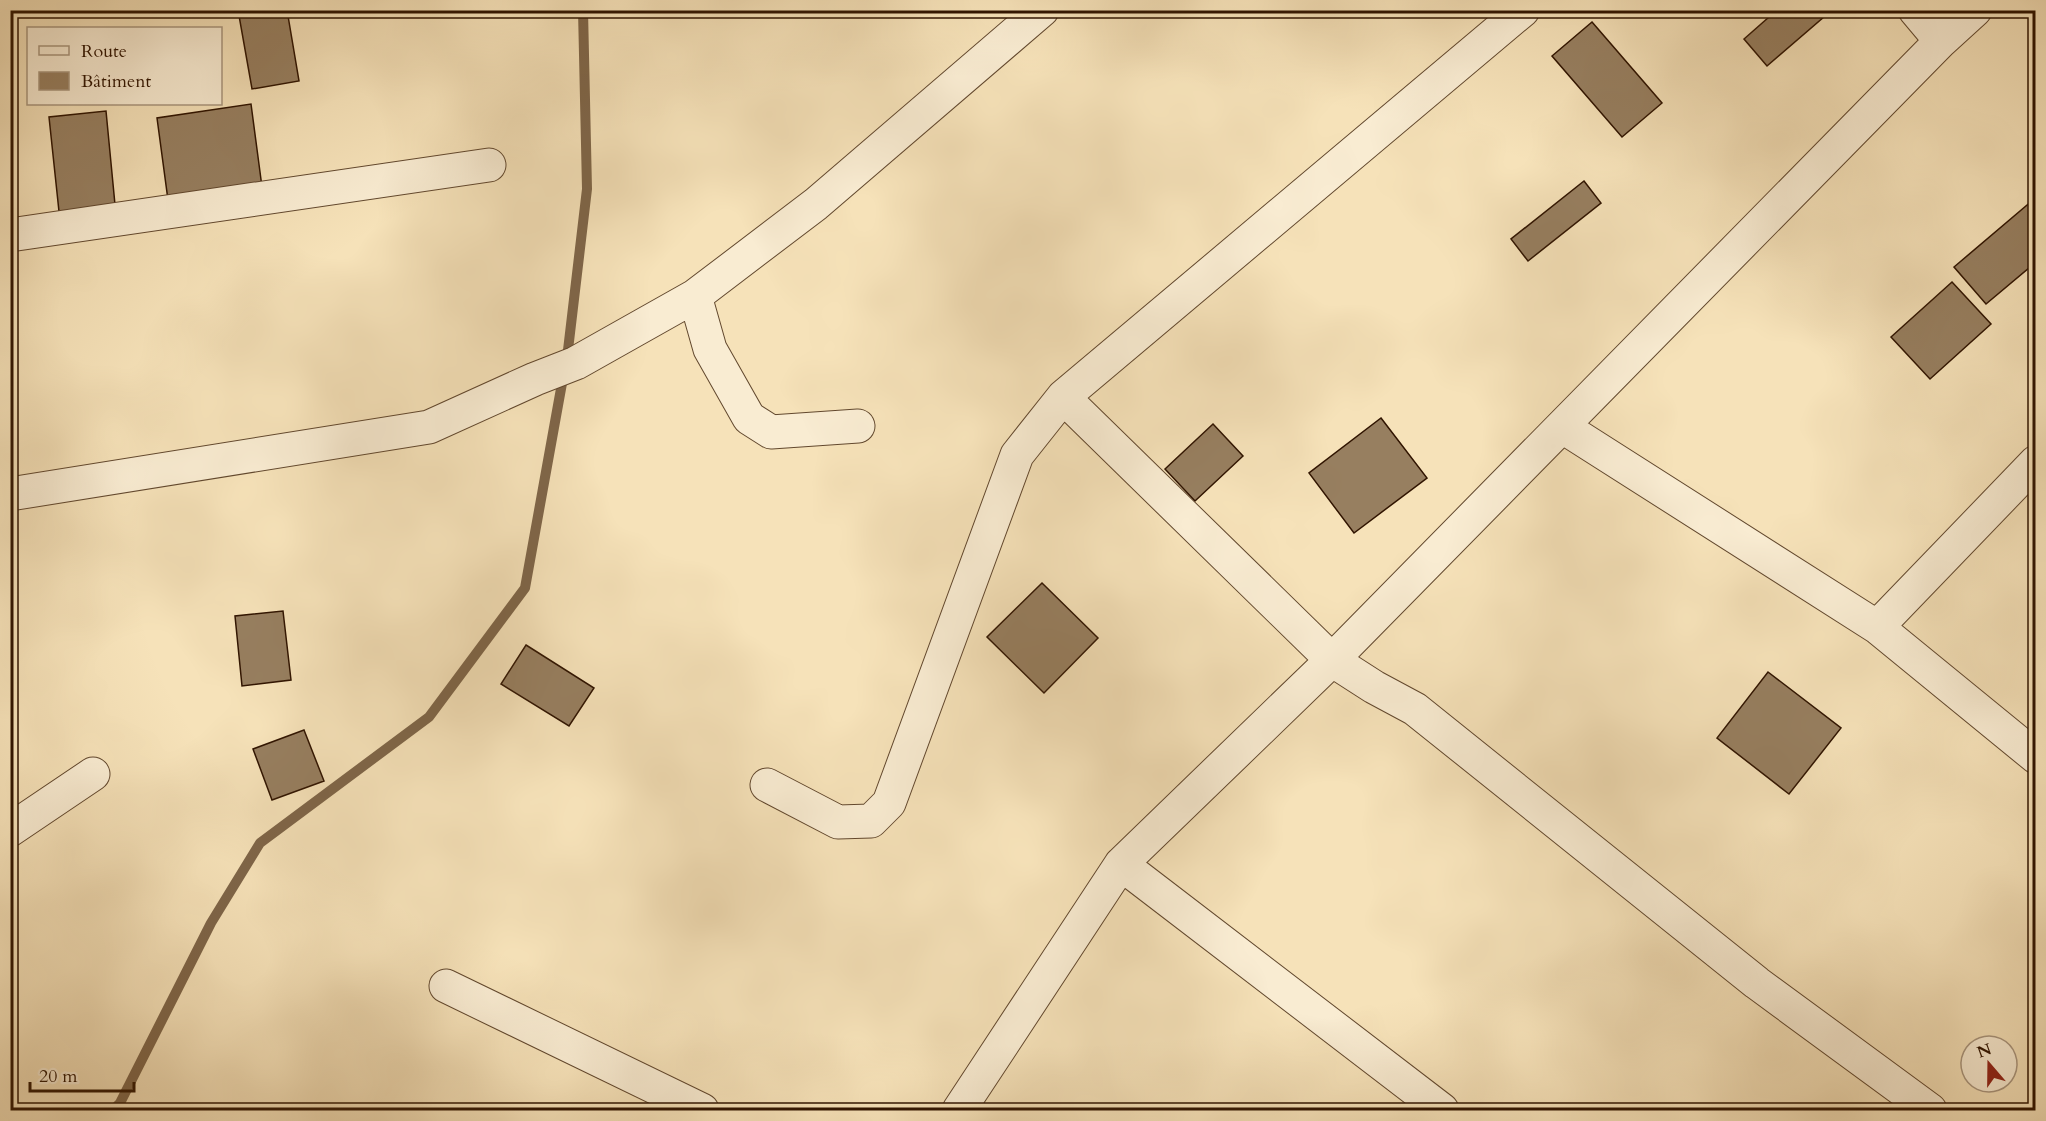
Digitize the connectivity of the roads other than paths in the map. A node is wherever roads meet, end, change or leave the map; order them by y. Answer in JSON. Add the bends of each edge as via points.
{"nodes":[{"id":1,"x":1042,"y":10,"type":"edge"},
{"id":2,"x":1523,"y":10,"type":"edge"},
{"id":3,"x":1915,"y":10,"type":"edge"},
{"id":4,"x":1975,"y":10,"type":"edge"},
{"id":5,"x":1941,"y":41,"type":"junction"},
{"id":6,"x":489,"y":165,"type":"dead end"},
{"id":7,"x":10,"y":235,"type":"edge"},
{"id":8,"x":695,"y":296,"type":"junction"},
{"id":9,"x":1063,"y":397,"type":"junction"},
{"id":10,"x":858,"y":426,"type":"dead end"},
{"id":11,"x":1563,"y":427,"type":"junction"},
{"id":12,"x":2036,"y":462,"type":"edge"},
{"id":13,"x":10,"y":494,"type":"edge"},
{"id":14,"x":1877,"y":627,"type":"junction"},
{"id":15,"x":1332,"y":660,"type":"junction"},
{"id":16,"x":2036,"y":756,"type":"edge"},
{"id":17,"x":93,"y":774,"type":"dead end"},
{"id":18,"x":767,"y":785,"type":"dead end"},
{"id":19,"x":10,"y":830,"type":"edge"},
{"id":20,"x":1121,"y":864,"type":"junction"},
{"id":21,"x":446,"y":986,"type":"dead end"},
{"id":22,"x":702,"y":1110,"type":"edge"},
{"id":23,"x":958,"y":1110,"type":"edge"},
{"id":24,"x":1442,"y":1110,"type":"edge"},
{"id":25,"x":1930,"y":1110,"type":"edge"}],
"edges":[{"from":1,"to":8,"type":"street","via":[[816,204]]},
{"from":2,"to":9,"type":"street"},
{"from":3,"to":5,"type":"street"},
{"from":4,"to":5,"type":"street"},
{"from":5,"to":11,"type":"street"},
{"from":6,"to":7,"type":"street"},
{"from":8,"to":10,"type":"street","via":[[710,349],[749,418],[771,432]]},
{"from":8,"to":13,"type":"street","via":[[576,363],[429,427]]},
{"from":9,"to":15,"type":"street"},
{"from":9,"to":18,"type":"street","via":[[1017,455],[889,803],[871,821],[838,822]]},
{"from":11,"to":14,"type":"street"},
{"from":11,"to":15,"type":"street"},
{"from":12,"to":14,"type":"street"},
{"from":14,"to":16,"type":"street"},
{"from":15,"to":20,"type":"street"},
{"from":15,"to":25,"type":"street","via":[[1415,709],[1757,983]]},
{"from":17,"to":19,"type":"street"},
{"from":20,"to":23,"type":"street"},
{"from":20,"to":24,"type":"street"},
{"from":21,"to":22,"type":"street"}]}
